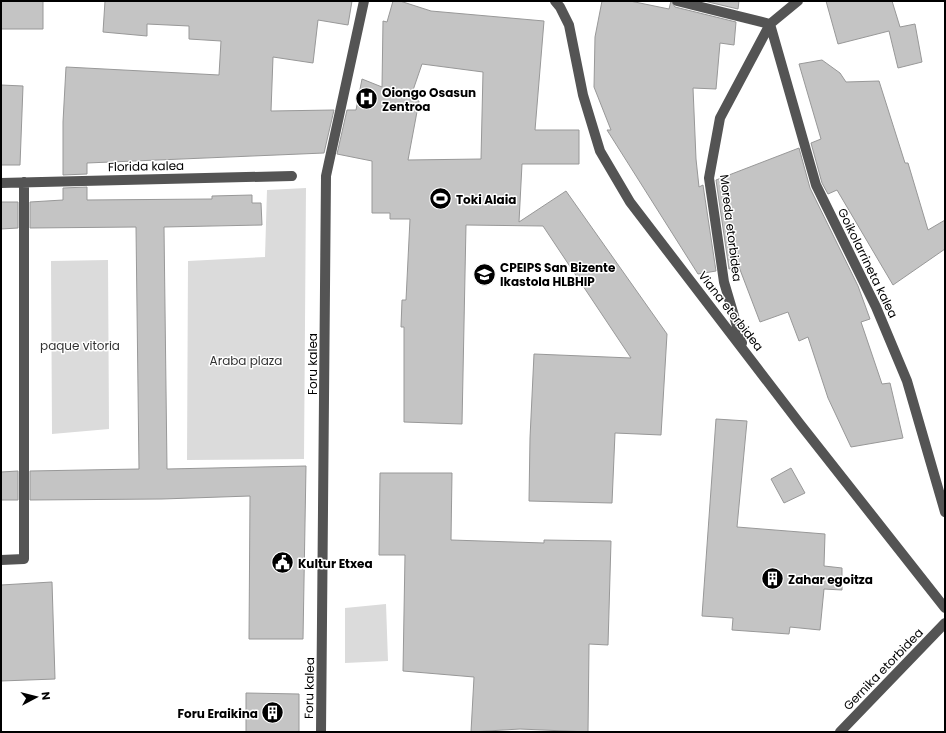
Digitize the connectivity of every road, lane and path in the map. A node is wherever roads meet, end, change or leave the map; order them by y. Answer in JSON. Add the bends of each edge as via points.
{"nodes":[{"id":1,"x":364,"y":1,"type":"edge"},
{"id":2,"x":555,"y":1,"type":"edge"},
{"id":3,"x":677,"y":1,"type":"edge"},
{"id":4,"x":798,"y":1,"type":"edge"},
{"id":5,"x":770,"y":24,"type":"junction"},
{"id":6,"x":292,"y":176,"type":"dead end"},
{"id":7,"x":24,"y":182,"type":"junction"},
{"id":8,"x":1,"y":183,"type":"edge"},
{"id":9,"x":744,"y":349,"type":"junction"},
{"id":10,"x":945,"y":512,"type":"edge"},
{"id":11,"x":1,"y":560,"type":"edge"},
{"id":12,"x":945,"y":608,"type":"edge"},
{"id":13,"x":945,"y":623,"type":"edge"},
{"id":14,"x":322,"y":732,"type":"edge"},
{"id":15,"x":840,"y":732,"type":"edge"}],
"edges":[{"from":1,"to":14,"type":"street","name":"Foru kalea","via":[[326,176]]},
{"from":2,"to":9,"type":"street","name":"Viana etorbidea","via":[[569,26],[583,95],[600,151],[630,202]]},
{"from":3,"to":5,"type":"street"},
{"from":4,"to":5,"type":"street"},
{"from":5,"to":9,"type":"street","name":"Moreda etorbidea","via":[[720,118],[709,178],[724,282]]},
{"from":5,"to":10,"type":"street","name":"Goikolarrineta kalea","via":[[816,185],[876,307],[907,381]]},
{"from":6,"to":7,"type":"street","name":"Florida kalea"},
{"from":7,"to":8,"type":"street","name":"Florida kalea"},
{"from":7,"to":11,"type":"street","via":[[24,559]]},
{"from":9,"to":12,"type":"street","name":"Viana etorbidea"},
{"from":13,"to":15,"type":"street","name":"Gernika etorbidea"}]}
